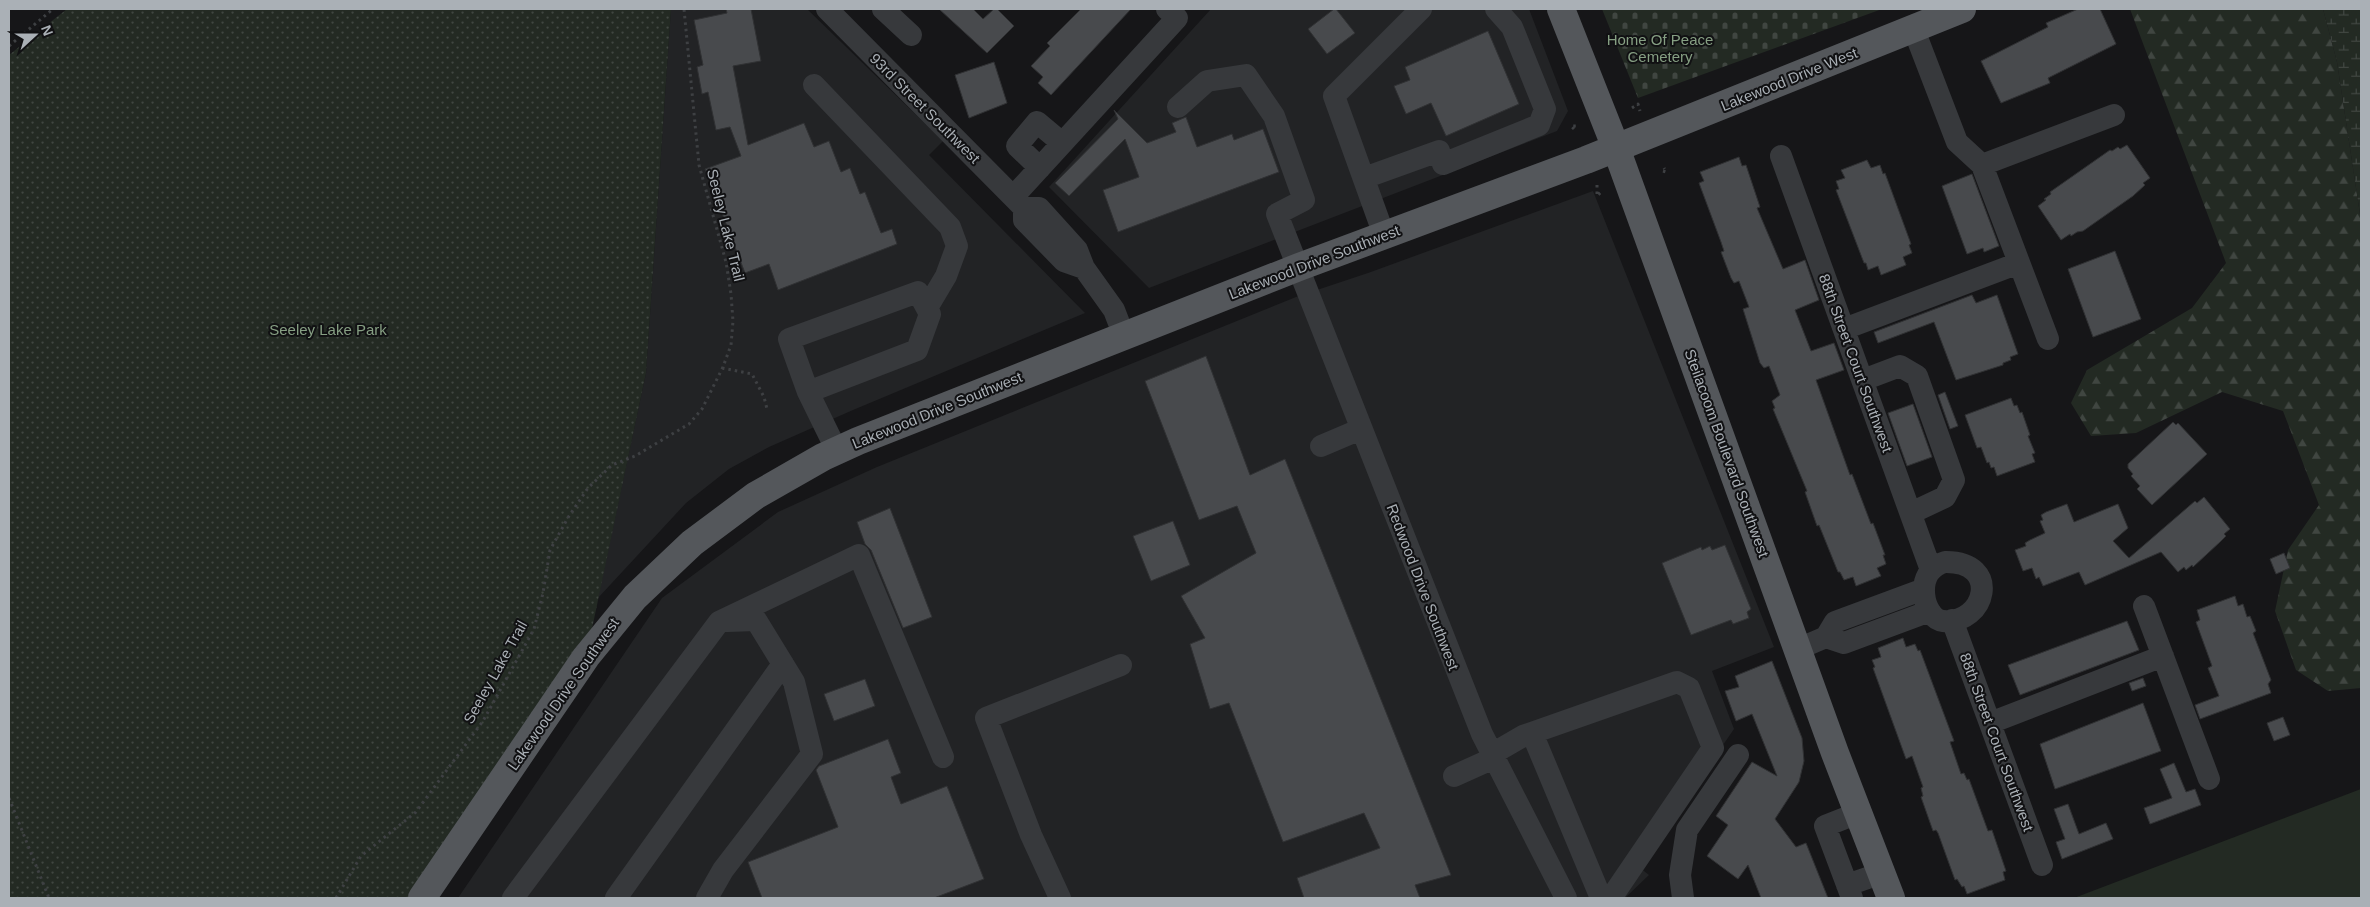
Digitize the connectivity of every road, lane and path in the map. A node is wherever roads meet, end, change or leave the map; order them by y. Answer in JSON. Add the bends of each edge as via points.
{"nodes":[{"id":1,"x":53,"y":9,"type":"edge"},
{"id":2,"x":684,"y":9,"type":"edge"},
{"id":3,"x":826,"y":9,"type":"edge"},
{"id":4,"x":883,"y":9,"type":"edge"},
{"id":5,"x":1167,"y":9,"type":"edge"},
{"id":6,"x":1421,"y":9,"type":"edge"},
{"id":7,"x":1496,"y":9,"type":"edge"},
{"id":8,"x":1561,"y":9,"type":"edge"},
{"id":9,"x":1962,"y":9,"type":"edge"},
{"id":10,"x":1914,"y":30,"type":"junction"},
{"id":11,"x":912,"y":35,"type":"dead end"},
{"id":12,"x":9,"y":46,"type":"edge"},
{"id":13,"x":814,"y":85,"type":"dead end"},
{"id":14,"x":1178,"y":106,"type":"dead end"},
{"id":15,"x":1632,"y":108,"type":"dead end"},
{"id":16,"x":1640,"y":111,"type":"dead end"},
{"id":17,"x":2114,"y":115,"type":"dead end"},
{"id":18,"x":1062,"y":143,"type":"junction"},
{"id":19,"x":1616,"y":148,"type":"junction"},
{"id":20,"x":1781,"y":156,"type":"dead end"},
{"id":21,"x":1982,"y":165,"type":"junction"},
{"id":22,"x":1040,"y":168,"type":"junction"},
{"id":23,"x":1364,"y":178,"type":"junction"},
{"id":24,"x":1598,"y":185,"type":"dead end"},
{"id":25,"x":1601,"y":192,"type":"dead end"},
{"id":26,"x":1018,"y":202,"type":"junction"},
{"id":27,"x":1384,"y":235,"type":"junction"},
{"id":28,"x":2019,"y":262,"type":"junction"},
{"id":29,"x":1299,"y":267,"type":"junction"},
{"id":30,"x":926,"y":308,"type":"junction"},
{"id":31,"x":1844,"y":329,"type":"junction"},
{"id":32,"x":1124,"y":336,"type":"junction"},
{"id":33,"x":2048,"y":339,"type":"dead end"},
{"id":34,"x":722,"y":368,"type":"junction"},
{"id":35,"x":1863,"y":380,"type":"junction"},
{"id":36,"x":808,"y":392,"type":"junction"},
{"id":37,"x":767,"y":409,"type":"dead end"},
{"id":38,"x":1361,"y":429,"type":"junction"},
{"id":39,"x":1321,"y":446,"type":"dead end"},
{"id":40,"x":837,"y":451,"type":"junction"},
{"id":41,"x":1910,"y":513,"type":"junction"},
{"id":42,"x":1928,"y":579,"type":"junction"},
{"id":43,"x":2144,"y":606,"type":"dead end"},
{"id":44,"x":1930,"y":611,"type":"junction"},
{"id":45,"x":1952,"y":620,"type":"junction"},
{"id":46,"x":719,"y":622,"type":"junction"},
{"id":47,"x":1826,"y":637,"type":"junction"},
{"id":48,"x":1798,"y":649,"type":"junction"},
{"id":49,"x":2163,"y":656,"type":"junction"},
{"id":50,"x":783,"y":664,"type":"junction"},
{"id":51,"x":1121,"y":665,"type":"dead end"},
{"id":52,"x":1990,"y":723,"type":"junction"},
{"id":53,"x":1532,"y":733,"type":"junction"},
{"id":54,"x":1738,"y":755,"type":"dead end"},
{"id":55,"x":1493,"y":756,"type":"junction"},
{"id":56,"x":942,"y":757,"type":"dead end"},
{"id":57,"x":1454,"y":776,"type":"dead end"},
{"id":58,"x":2209,"y":778,"type":"dead end"},
{"id":59,"x":9,"y":798,"type":"edge"},
{"id":60,"x":1858,"y":813,"type":"junction"},
{"id":61,"x":2042,"y":865,"type":"dead end"},
{"id":62,"x":1882,"y":873,"type":"junction"},
{"id":63,"x":1850,"y":892,"type":"edge"},
{"id":64,"x":431,"y":894,"type":"edge"},
{"id":65,"x":49,"y":898,"type":"edge"},
{"id":66,"x":336,"y":898,"type":"edge"},
{"id":67,"x":513,"y":898,"type":"edge"},
{"id":68,"x":616,"y":898,"type":"edge"},
{"id":69,"x":707,"y":898,"type":"edge"},
{"id":70,"x":1060,"y":898,"type":"edge"},
{"id":71,"x":1566,"y":898,"type":"edge"},
{"id":72,"x":1601,"y":898,"type":"edge"},
{"id":73,"x":1611,"y":898,"type":"edge"},
{"id":74,"x":1683,"y":898,"type":"edge"},
{"id":75,"x":1891,"y":898,"type":"edge"}],
"edges":[{"from":1,"to":12,"type":"path"},
{"from":2,"to":34,"type":"path","name":"Seeley Lake Trail","via":[[699,165],[722,246],[731,294],[731,345]]},
{"from":3,"to":26,"type":"street","name":"93rd Street Southwest"},
{"from":4,"to":11,"type":"street"},
{"from":5,"to":18,"type":"street","via":[[1177,18]]},
{"from":6,"to":23,"type":"street","via":[[1334,96]]},
{"from":7,"to":23,"type":"street","via":[[1512,27],[1545,109],[1539,125],[1444,164],[1438,151]]},
{"from":8,"to":19,"type":"main road","name":"Steilacoom Boulevard Southwest"},
{"from":9,"to":10,"type":"main road","name":"Lakewood Drive West"},
{"from":10,"to":19,"type":"main road","name":"Lakewood Drive West"},
{"from":10,"to":21,"type":"street","via":[[1956,142]]},
{"from":13,"to":30,"type":"street","via":[[950,227],[957,246],[946,276]]},
{"from":14,"to":29,"type":"street","name":"Redwood Drive Southwest","via":[[1207,81],[1246,75],[1274,116],[1304,200],[1277,214]]},
{"from":15,"to":16,"type":"path","via":[[1638,104]]},
{"from":17,"to":21,"type":"street"},
{"from":18,"to":22,"type":"street"},
{"from":18,"to":22,"type":"street","via":[[1037,122],[1017,146]]},
{"from":19,"to":27,"type":"main road","name":"Lakewood Drive Southwest"},
{"from":19,"to":48,"type":"main road","name":"Steilacoom Boulevard Southwest"},
{"from":20,"to":31,"type":"street","name":"88th Street Court Southwest"},
{"from":21,"to":28,"type":"street"},
{"from":22,"to":26,"type":"street"},
{"from":23,"to":27,"type":"street"},
{"from":24,"to":25,"type":"path","via":[[1597,196]]},
{"from":26,"to":32,"type":"street","name":"93rd Street Southwest","via":[[1039,208],[1077,250],[1084,268],[1114,310]]},
{"from":27,"to":29,"type":"main road","name":"Lakewood Drive Southwest"},
{"from":28,"to":31,"type":"street"},
{"from":28,"to":33,"type":"street"},
{"from":29,"to":32,"type":"main road","name":"Lakewood Drive Southwest"},
{"from":29,"to":38,"type":"street","name":"Redwood Drive Southwest"},
{"from":30,"to":36,"type":"street","via":[[930,314],[917,350]]},
{"from":30,"to":36,"type":"street","via":[[918,292],[789,339]]},
{"from":31,"to":35,"type":"street","name":"88th Street Court Southwest"},
{"from":32,"to":40,"type":"main road","name":"Lakewood Drive Southwest"},
{"from":34,"to":37,"type":"path","via":[[752,374]]},
{"from":34,"to":66,"type":"path","name":"Seeley Lake Trail","via":[[702,409],[689,424],[635,456],[612,465],[588,488],[550,550],[534,629],[483,721],[416,812],[361,856]]},
{"from":35,"to":41,"type":"street","name":"88th Street Court Southwest"},
{"from":35,"to":41,"type":"street","via":[[1900,366],[1917,376],[1954,480],[1945,497]]},
{"from":36,"to":40,"type":"street"},
{"from":38,"to":39,"type":"street"},
{"from":38,"to":55,"type":"street","name":"Redwood Drive Southwest","via":[[1453,666]]},
{"from":40,"to":64,"type":"main road","name":"Lakewood Drive Southwest","via":[[788,476],[723,518],[635,597],[586,657]]},
{"from":41,"to":42,"type":"street","name":"88th Street Court Southwest"},
{"from":42,"to":44,"type":"street","name":"88th Street Court Southwest"},
{"from":42,"to":45,"type":"street","via":[[1945,562],[1970,566],[1980,579],[1978,604]]},
{"from":42,"to":47,"type":"street","via":[[1835,622]]},
{"from":43,"to":49,"type":"street"},
{"from":44,"to":45,"type":"street","via":[[1942,621]]},
{"from":44,"to":47,"type":"street","via":[[1844,643]]},
{"from":45,"to":52,"type":"street","name":"88th Street Court Southwest"},
{"from":46,"to":50,"type":"street","via":[[756,620]]},
{"from":46,"to":56,"type":"street","via":[[859,554]]},
{"from":46,"to":67,"type":"street"},
{"from":47,"to":48,"type":"street"},
{"from":48,"to":60,"type":"main road","name":"Steilacoom Boulevard Southwest"},
{"from":49,"to":52,"type":"street"},
{"from":49,"to":58,"type":"street"},
{"from":50,"to":68,"type":"street"},
{"from":50,"to":69,"type":"street","via":[[794,682],[812,754],[723,870]]},
{"from":51,"to":70,"type":"street","via":[[986,718],[1030,835]]},
{"from":52,"to":61,"type":"street","name":"88th Street Court Southwest"},
{"from":53,"to":55,"type":"street"},
{"from":53,"to":72,"type":"street"},
{"from":53,"to":73,"type":"street","via":[[1677,682],[1689,688],[1713,748]]},
{"from":54,"to":74,"type":"street","via":[[1687,830],[1680,875]]},
{"from":55,"to":57,"type":"street"},
{"from":55,"to":71,"type":"street","name":"Redwood Drive Southwest"},
{"from":59,"to":65,"type":"path"},
{"from":60,"to":62,"type":"main road","name":"Steilacoom Boulevard Southwest"},
{"from":60,"to":63,"type":"street","via":[[1825,826]]},
{"from":62,"to":63,"type":"street"},
{"from":62,"to":75,"type":"main road","name":"Steilacoom Boulevard Southwest"}]}
